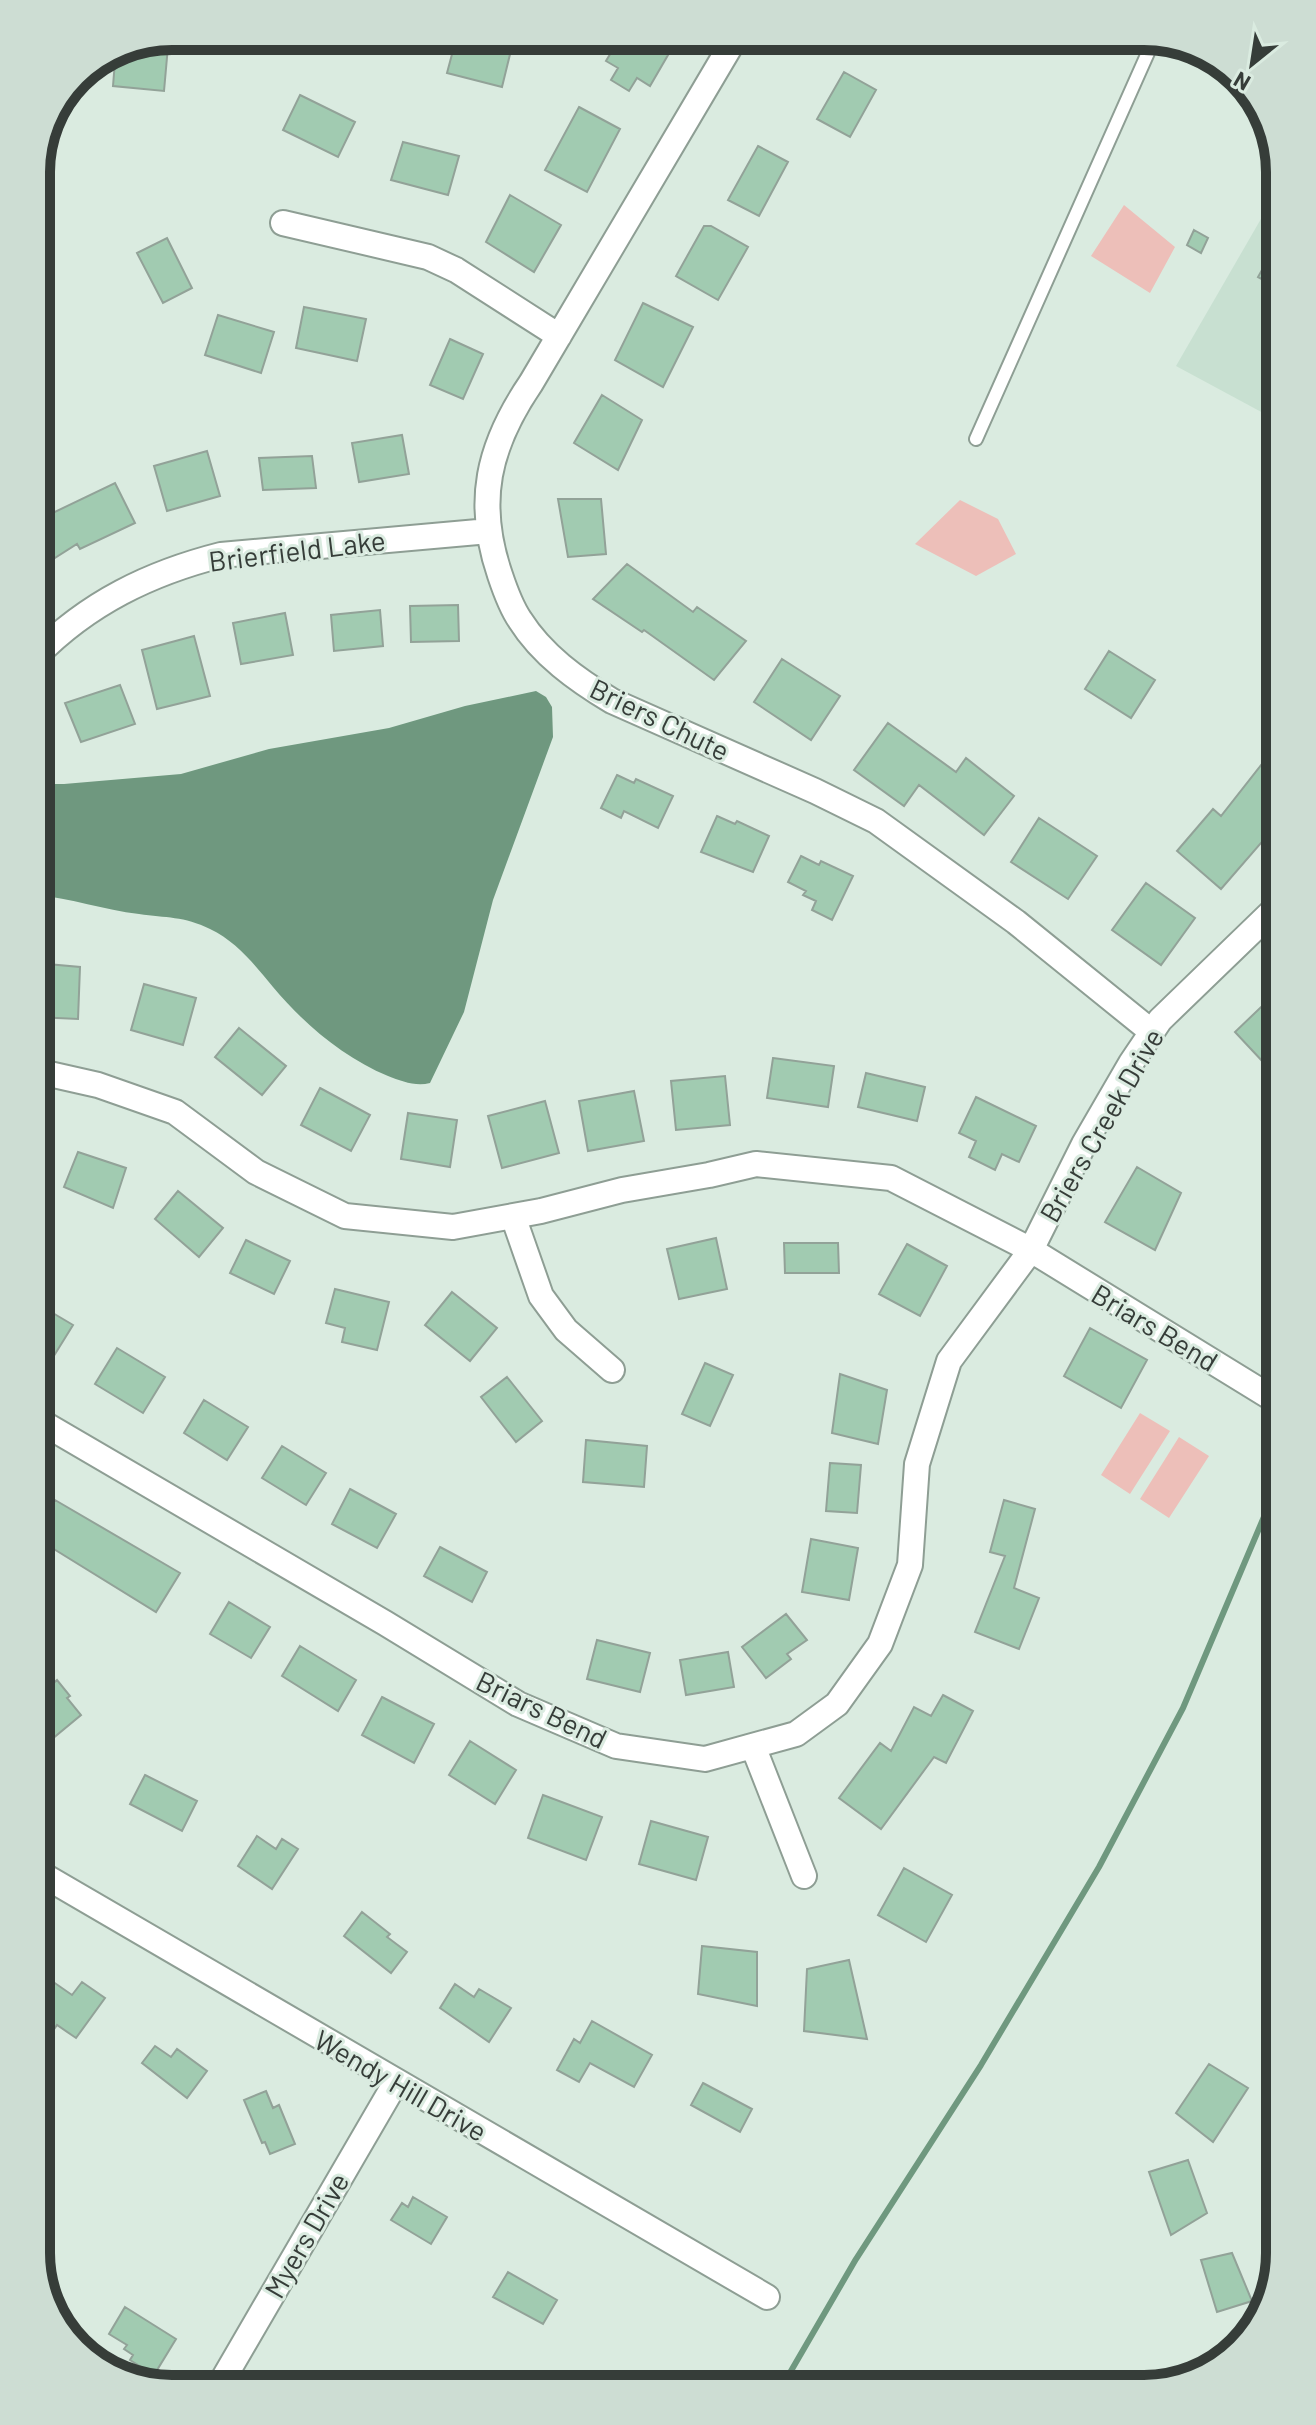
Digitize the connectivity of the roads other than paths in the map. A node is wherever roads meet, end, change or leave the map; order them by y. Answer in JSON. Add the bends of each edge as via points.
{"nodes":[{"id":1,"x":728,"y":50,"type":"edge"},
{"id":2,"x":1149,"y":50,"type":"edge"},
{"id":3,"x":283,"y":223,"type":"dead end"},
{"id":4,"x":559,"y":336,"type":"junction"},
{"id":5,"x":976,"y":439,"type":"dead end"},
{"id":6,"x":489,"y":531,"type":"junction"},
{"id":7,"x":50,"y":644,"type":"edge"},
{"id":8,"x":1266,"y":918,"type":"edge"},
{"id":9,"x":1152,"y":1032,"type":"junction"},
{"id":10,"x":50,"y":1074,"type":"edge"},
{"id":11,"x":513,"y":1216,"type":"junction"},
{"id":12,"x":1031,"y":1250,"type":"junction"},
{"id":13,"x":612,"y":1370,"type":"dead end"},
{"id":14,"x":1266,"y":1394,"type":"edge"},
{"id":15,"x":50,"y":1427,"type":"edge"},
{"id":16,"x":753,"y":1746,"type":"junction"},
{"id":17,"x":804,"y":1876,"type":"dead end"},
{"id":18,"x":50,"y":1879,"type":"edge"},
{"id":19,"x":396,"y":2082,"type":"junction"},
{"id":20,"x":767,"y":2297,"type":"dead end"},
{"id":21,"x":226,"y":2375,"type":"edge"}],
"edges":[{"from":1,"to":4,"type":"street","name":"Briers Chute"},
{"from":2,"to":5,"type":"lane"},
{"from":3,"to":4,"type":"street","via":[[428,257]]},
{"from":4,"to":6,"type":"street","name":"Briers Chute","via":[[498,440],[486,501]]},
{"from":6,"to":7,"type":"street","name":"Brierfield Lake","via":[[221,555],[147,579],[106,600]]},
{"from":6,"to":9,"type":"street","name":"Briers Chute","via":[[519,620],[585,685],[876,821],[1016,922]]},
{"from":8,"to":9,"type":"street","name":"Briers Creek Drive"},
{"from":9,"to":12,"type":"street","name":"Briers Creek Drive","via":[[1084,1144]]},
{"from":10,"to":11,"type":"street","name":"Briars Bend","via":[[175,1112],[256,1172],[345,1216],[453,1227]]},
{"from":11,"to":12,"type":"street","name":"Briars Bend","via":[[756,1164],[891,1178]]},
{"from":11,"to":13,"type":"street","via":[[541,1296],[566,1330]]},
{"from":12,"to":14,"type":"street","name":"Briars Bend"},
{"from":12,"to":16,"type":"street","name":"Briars Bend","via":[[949,1361],[917,1464],[910,1565],[880,1644],[837,1704],[796,1734]]},
{"from":15,"to":16,"type":"street","name":"Briars Bend","via":[[518,1704],[616,1746],[705,1759]]},
{"from":16,"to":17,"type":"street"},
{"from":18,"to":19,"type":"street","name":"Wendy Hill Drive"},
{"from":19,"to":20,"type":"street","name":"Wendy Hill Drive"},
{"from":19,"to":21,"type":"street","name":"Myers Drive"}]}
